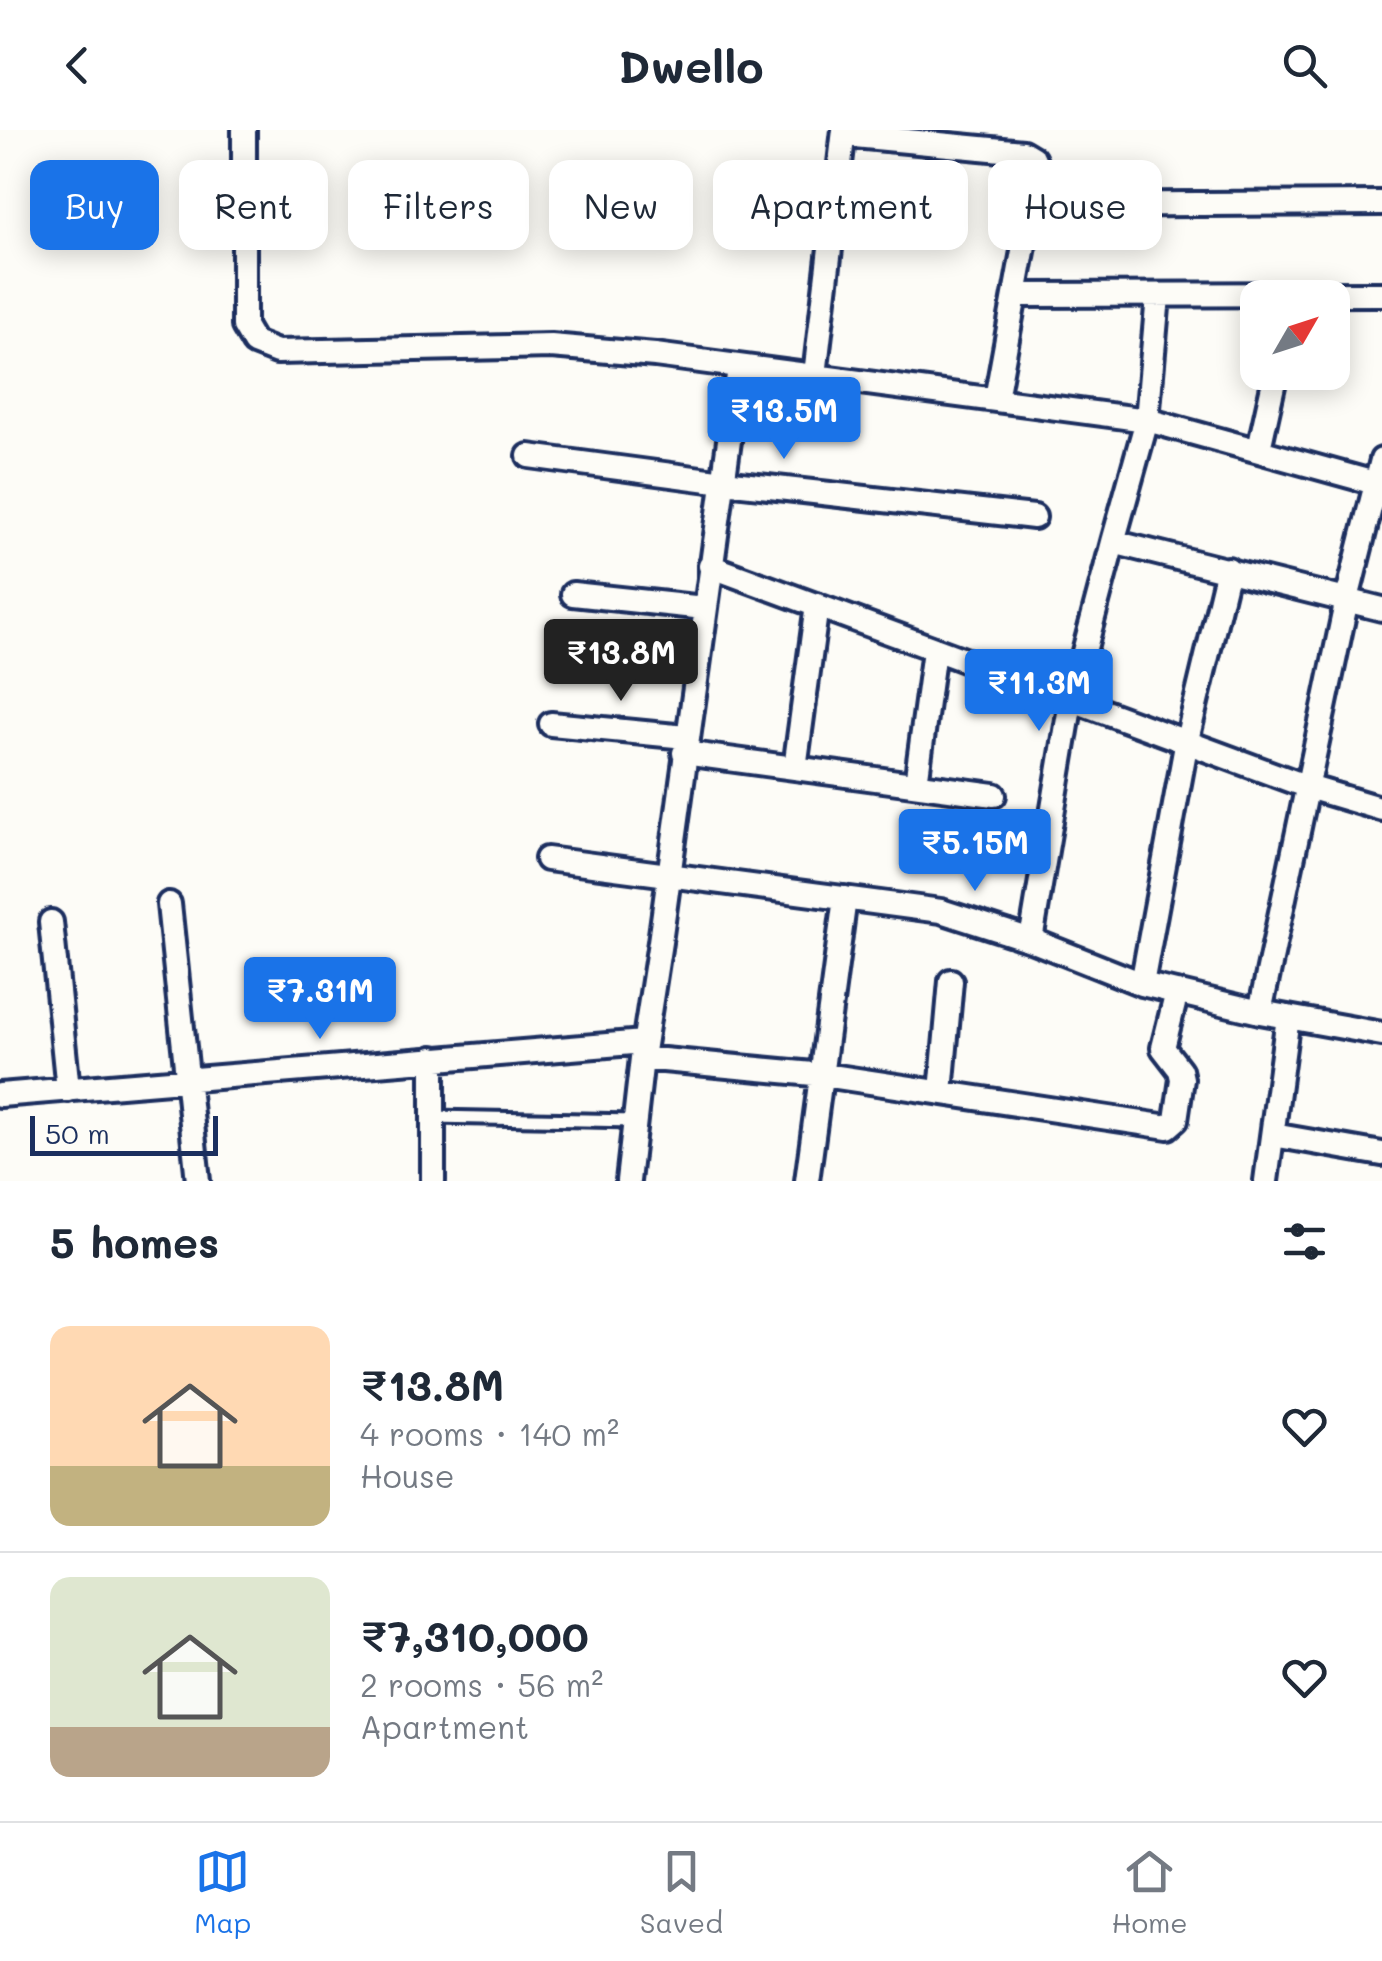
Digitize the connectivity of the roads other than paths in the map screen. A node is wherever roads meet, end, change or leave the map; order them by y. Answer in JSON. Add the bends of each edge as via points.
{"nodes":[{"id":1,"x":244,"y":130,"type":"edge"},
{"id":2,"x":844,"y":132,"type":"edge"},
{"id":3,"x":1034,"y":160,"type":"edge"},
{"id":4,"x":1382,"y":203,"type":"edge"},
{"id":5,"x":1162,"y":204,"type":"edge"},
{"id":6,"x":1024,"y":250,"type":"edge"},
{"id":7,"x":1382,"y":294,"type":"edge"},
{"id":8,"x":1016,"y":295,"type":"junction"},
{"id":9,"x":1350,"y":295,"type":"edge"},
{"id":10,"x":1158,"y":296,"type":"junction"},
{"id":11,"x":1240,"y":296,"type":"edge"},
{"id":12,"x":738,"y":368,"type":"junction"},
{"id":13,"x":816,"y":375,"type":"junction"},
{"id":14,"x":1272,"y":390,"type":"edge"},
{"id":15,"x":996,"y":399,"type":"junction"},
{"id":16,"x":1146,"y":420,"type":"junction"},
{"id":17,"x":1259,"y":449,"type":"junction"},
{"id":18,"x":529,"y":456,"type":"dead end"},
{"id":19,"x":1380,"y":476,"type":"edge"},
{"id":20,"x":724,"y":482,"type":"junction"},
{"id":21,"x":1034,"y":517,"type":"dead end"},
{"id":22,"x":1113,"y":542,"type":"junction"},
{"id":23,"x":710,"y":566,"type":"junction"},
{"id":24,"x":1228,"y":568,"type":"junction"},
{"id":25,"x":573,"y":594,"type":"dead end"},
{"id":26,"x":1347,"y":599,"type":"junction"},
{"id":27,"x":816,"y":605,"type":"junction"},
{"id":28,"x":704,"y":608,"type":"junction"},
{"id":29,"x":1382,"y":609,"type":"edge"},
{"id":30,"x":934,"y":650,"type":"junction"},
{"id":31,"x":1072,"y":701,"type":"junction"},
{"id":32,"x":551,"y":724,"type":"dead end"},
{"id":33,"x":1187,"y":740,"type":"junction"},
{"id":34,"x":685,"y":745,"type":"junction"},
{"id":35,"x":794,"y":768,"type":"junction"},
{"id":36,"x":916,"y":784,"type":"junction"},
{"id":37,"x":1308,"y":787,"type":"junction"},
{"id":38,"x":994,"y":794,"type":"dead end"},
{"id":39,"x":1382,"y":809,"type":"edge"},
{"id":40,"x":547,"y":859,"type":"dead end"},
{"id":41,"x":670,"y":876,"type":"junction"},
{"id":42,"x":846,"y":898,"type":"junction"},
{"id":43,"x":169,"y":904,"type":"dead end"},
{"id":44,"x":51,"y":922,"type":"dead end"},
{"id":45,"x":1031,"y":940,"type":"junction"},
{"id":46,"x":950,"y":981,"type":"dead end"},
{"id":47,"x":1142,"y":984,"type":"junction"},
{"id":48,"x":1178,"y":992,"type":"junction"},
{"id":49,"x":1260,"y":1012,"type":"junction"},
{"id":50,"x":1288,"y":1016,"type":"junction"},
{"id":51,"x":1382,"y":1034,"type":"edge"},
{"id":52,"x":643,"y":1050,"type":"junction"},
{"id":53,"x":432,"y":1058,"type":"junction"},
{"id":54,"x":824,"y":1075,"type":"junction"},
{"id":55,"x":186,"y":1081,"type":"junction"},
{"id":56,"x":68,"y":1090,"type":"junction"},
{"id":57,"x":941,"y":1092,"type":"junction"},
{"id":58,"x":0,"y":1095,"type":"edge"},
{"id":59,"x":433,"y":1117,"type":"junction"},
{"id":60,"x":634,"y":1121,"type":"junction"},
{"id":61,"x":1273,"y":1135,"type":"junction"},
{"id":62,"x":1382,"y":1154,"type":"edge"},
{"id":63,"x":198,"y":1181,"type":"edge"},
{"id":64,"x":433,"y":1181,"type":"edge"},
{"id":65,"x":628,"y":1181,"type":"edge"},
{"id":66,"x":807,"y":1181,"type":"edge"},
{"id":67,"x":1266,"y":1181,"type":"edge"}],
"edges":[{"from":1,"to":12,"type":"street","via":[[244,326],[254,342],[277,352],[551,346]]},
{"from":2,"to":3,"type":"street","via":[[1023,152]]},
{"from":2,"to":13,"type":"street"},
{"from":4,"to":5,"type":"street"},
{"from":6,"to":8,"type":"street"},
{"from":7,"to":9,"type":"street"},
{"from":8,"to":10,"type":"street"},
{"from":8,"to":15,"type":"street"},
{"from":10,"to":11,"type":"street"},
{"from":10,"to":16,"type":"street"},
{"from":12,"to":13,"type":"street"},
{"from":12,"to":20,"type":"street"},
{"from":13,"to":15,"type":"street"},
{"from":14,"to":17,"type":"street"},
{"from":15,"to":16,"type":"street"},
{"from":16,"to":17,"type":"street"},
{"from":16,"to":22,"type":"street"},
{"from":17,"to":19,"type":"street"},
{"from":18,"to":20,"type":"street"},
{"from":19,"to":26,"type":"street"},
{"from":20,"to":21,"type":"street"},
{"from":20,"to":23,"type":"street"},
{"from":22,"to":24,"type":"street"},
{"from":22,"to":31,"type":"street"},
{"from":23,"to":27,"type":"street"},
{"from":23,"to":28,"type":"street"},
{"from":24,"to":26,"type":"street"},
{"from":24,"to":33,"type":"street"},
{"from":25,"to":28,"type":"street"},
{"from":26,"to":29,"type":"street"},
{"from":26,"to":37,"type":"street"},
{"from":27,"to":30,"type":"street"},
{"from":27,"to":35,"type":"street"},
{"from":28,"to":34,"type":"street"},
{"from":30,"to":31,"type":"street"},
{"from":30,"to":36,"type":"street"},
{"from":31,"to":33,"type":"street"},
{"from":31,"to":45,"type":"street"},
{"from":32,"to":34,"type":"street"},
{"from":33,"to":37,"type":"street"},
{"from":33,"to":47,"type":"street"},
{"from":34,"to":35,"type":"street"},
{"from":34,"to":41,"type":"street"},
{"from":35,"to":36,"type":"street"},
{"from":36,"to":38,"type":"street"},
{"from":37,"to":39,"type":"street"},
{"from":37,"to":49,"type":"street"},
{"from":40,"to":41,"type":"street"},
{"from":41,"to":42,"type":"street"},
{"from":41,"to":52,"type":"street"},
{"from":42,"to":45,"type":"street","via":[[941,910]]},
{"from":42,"to":54,"type":"street"},
{"from":43,"to":55,"type":"street"},
{"from":44,"to":56,"type":"street"},
{"from":45,"to":47,"type":"street"},
{"from":46,"to":57,"type":"street"},
{"from":47,"to":48,"type":"street"},
{"from":48,"to":49,"type":"street"},
{"from":48,"to":57,"type":"street","via":[[1163,1048],[1182,1079],[1176,1120],[1168,1126]]},
{"from":49,"to":50,"type":"street"},
{"from":50,"to":51,"type":"street"},
{"from":50,"to":61,"type":"street"},
{"from":52,"to":53,"type":"street"},
{"from":52,"to":54,"type":"street"},
{"from":52,"to":60,"type":"street"},
{"from":53,"to":55,"type":"street"},
{"from":53,"to":59,"type":"street"},
{"from":54,"to":57,"type":"street"},
{"from":54,"to":66,"type":"street"},
{"from":55,"to":56,"type":"street"},
{"from":55,"to":63,"type":"street"},
{"from":56,"to":58,"type":"street"},
{"from":59,"to":60,"type":"lane"},
{"from":59,"to":64,"type":"street"},
{"from":60,"to":65,"type":"street"},
{"from":61,"to":62,"type":"street"},
{"from":61,"to":67,"type":"street"}]}
